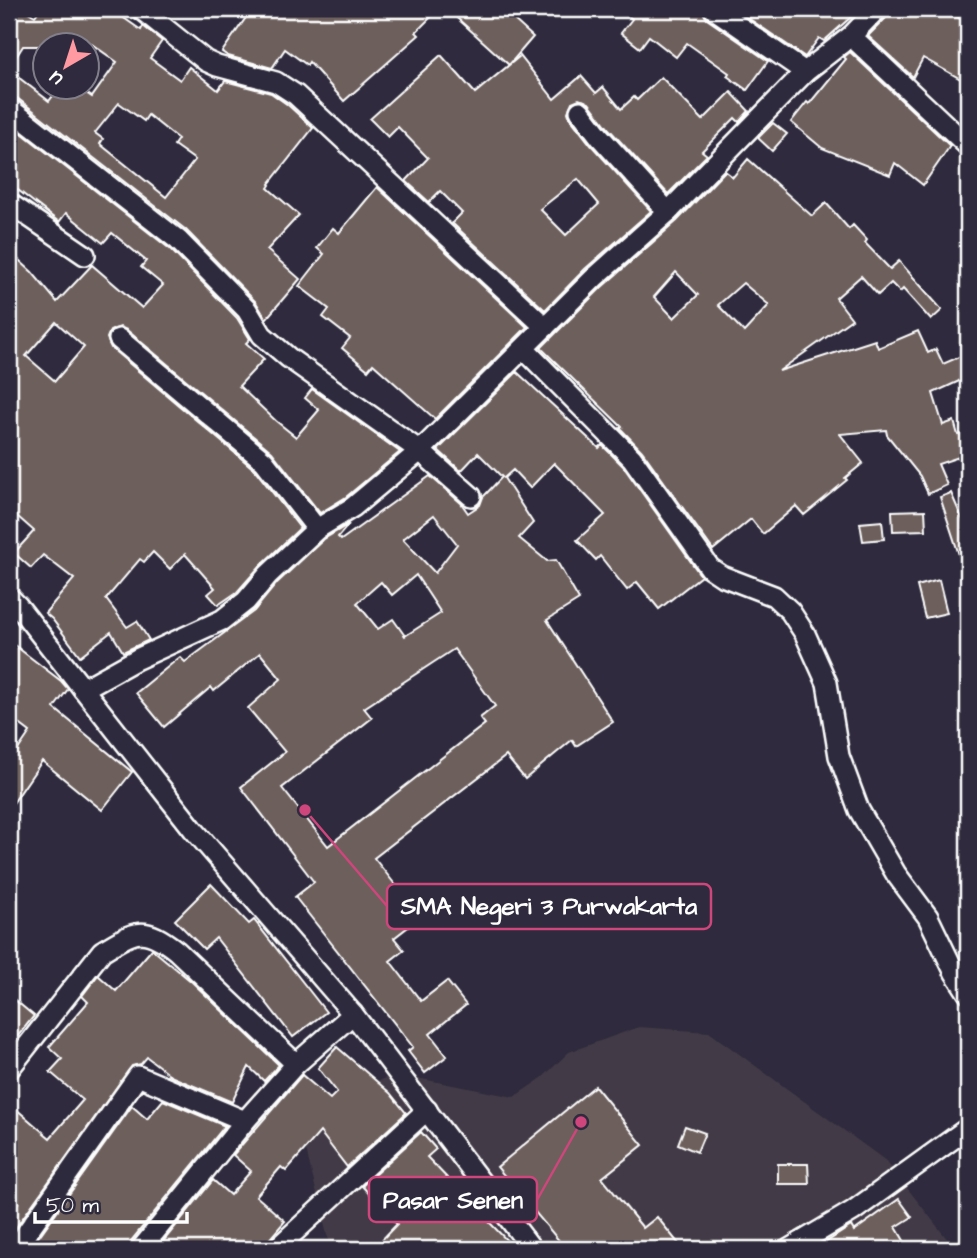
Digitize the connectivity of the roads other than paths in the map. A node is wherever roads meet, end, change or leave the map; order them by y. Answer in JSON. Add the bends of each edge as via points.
{"nodes":[{"id":1,"x":141,"y":9,"type":"edge"},
{"id":2,"x":714,"y":9,"type":"edge"},
{"id":3,"x":877,"y":9,"type":"edge"},
{"id":4,"x":851,"y":36,"type":"junction"},
{"id":5,"x":805,"y":72,"type":"junction"},
{"id":6,"x":9,"y":108,"type":"edge"},
{"id":7,"x":580,"y":111,"type":"dead end"},
{"id":8,"x":968,"y":146,"type":"edge"},
{"id":9,"x":9,"y":203,"type":"edge"},
{"id":10,"x":668,"y":212,"type":"junction"},
{"id":11,"x":85,"y":255,"type":"dead end"},
{"id":12,"x":545,"y":327,"type":"junction"},
{"id":13,"x":119,"y":339,"type":"dead end"},
{"id":14,"x":524,"y":349,"type":"junction"},
{"id":15,"x":420,"y":451,"type":"junction"},
{"id":16,"x":471,"y":496,"type":"dead end"},
{"id":17,"x":317,"y":529,"type":"junction"},
{"id":18,"x":9,"y":597,"type":"edge"},
{"id":19,"x":83,"y":689,"type":"junction"},
{"id":20,"x":968,"y":993,"type":"edge"},
{"id":21,"x":353,"y":1014,"type":"junction"},
{"id":22,"x":296,"y":1064,"type":"junction"},
{"id":23,"x":9,"y":1069,"type":"edge"},
{"id":24,"x":427,"y":1110,"type":"junction"},
{"id":25,"x":245,"y":1121,"type":"junction"},
{"id":26,"x":968,"y":1128,"type":"edge"},
{"id":27,"x":15,"y":1249,"type":"edge"},
{"id":28,"x":141,"y":1249,"type":"edge"},
{"id":29,"x":276,"y":1249,"type":"edge"},
{"id":30,"x":532,"y":1249,"type":"edge"},
{"id":31,"x":789,"y":1249,"type":"edge"}],
"edges":[{"from":1,"to":12,"type":"street","via":[[206,61],[276,82],[296,95]]},
{"from":2,"to":5,"type":"street"},
{"from":3,"to":4,"type":"street"},
{"from":4,"to":5,"type":"street"},
{"from":4,"to":8,"type":"street"},
{"from":5,"to":10,"type":"street"},
{"from":6,"to":15,"type":"street","via":[[178,240],[247,310],[262,335],[289,358]]},
{"from":7,"to":10,"type":"street"},
{"from":9,"to":11,"type":"street"},
{"from":10,"to":12,"type":"street"},
{"from":12,"to":14,"type":"street"},
{"from":13,"to":17,"type":"street","via":[[264,461]]},
{"from":14,"to":15,"type":"street"},
{"from":14,"to":20,"type":"street","via":[[632,458],[710,568],[774,596],[790,611],[827,682],[839,756],[859,810],[928,918]]},
{"from":15,"to":16,"type":"street"},
{"from":15,"to":17,"type":"street","via":[[353,507]]},
{"from":17,"to":19,"type":"street","via":[[222,620]]},
{"from":18,"to":19,"type":"street"},
{"from":19,"to":21,"type":"street","via":[[193,829]]},
{"from":21,"to":22,"type":"street"},
{"from":21,"to":24,"type":"street"},
{"from":22,"to":23,"type":"street","via":[[177,951],[141,931],[102,951]]},
{"from":22,"to":25,"type":"street"},
{"from":24,"to":29,"type":"street"},
{"from":24,"to":30,"type":"street"},
{"from":25,"to":27,"type":"street","via":[[138,1076]]},
{"from":25,"to":28,"type":"street"},
{"from":26,"to":31,"type":"street","via":[[853,1210]]}]}
